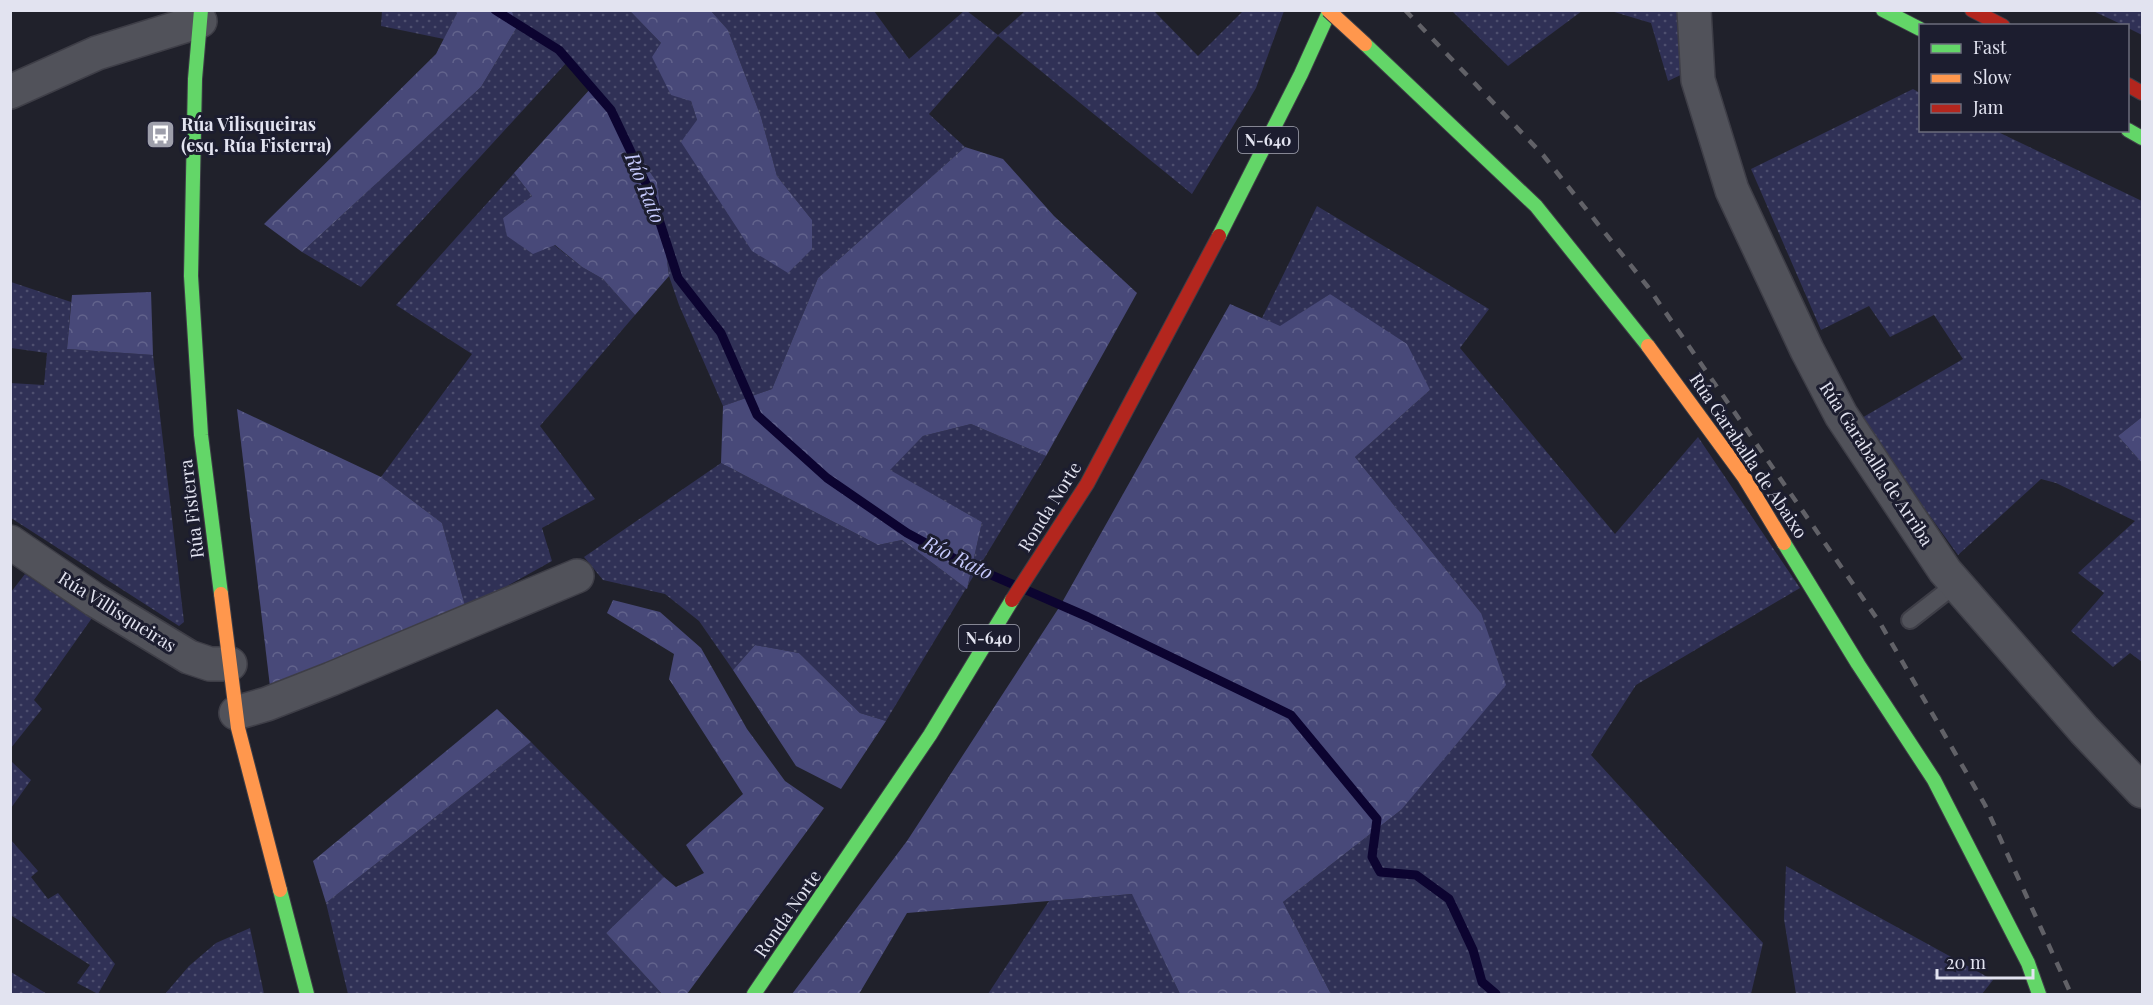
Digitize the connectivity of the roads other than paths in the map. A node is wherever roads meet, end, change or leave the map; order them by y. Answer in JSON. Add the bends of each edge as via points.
{"nodes":[{"id":1,"x":1329,"y":10,"type":"edge"},
{"id":2,"x":1694,"y":10,"type":"edge"},
{"id":3,"x":1883,"y":10,"type":"edge"},
{"id":4,"x":1972,"y":10,"type":"edge"},
{"id":5,"x":200,"y":16,"type":"edge"},
{"id":6,"x":1999,"y":24,"type":"edge"},
{"id":7,"x":1919,"y":28,"type":"edge"},
{"id":8,"x":10,"y":92,"type":"edge"},
{"id":9,"x":10,"y":542,"type":"edge"},
{"id":10,"x":577,"y":576,"type":"dead end"},
{"id":11,"x":1956,"y":584,"type":"junction"},
{"id":12,"x":1910,"y":620,"type":"dead end"},
{"id":13,"x":230,"y":663,"type":"junction"},
{"id":14,"x":236,"y":713,"type":"junction"},
{"id":15,"x":2142,"y":791,"type":"edge"},
{"id":16,"x":307,"y":994,"type":"edge"},
{"id":17,"x":754,"y":994,"type":"edge"},
{"id":18,"x":2039,"y":994,"type":"edge"}],
"edges":[{"from":1,"to":17,"type":"main road","name":"Ronda Norte","number":"N-640","via":[[1301,74],[1208,257],[1087,484],[930,735]]},
{"from":1,"to":18,"type":"main road","name":"Rúa Garaballa de Abaixo","bridge":true,"via":[[1536,206],[1670,374],[1738,467],[1934,780],[2028,963]]},
{"from":2,"to":11,"type":"street","name":"Rúa Garaballa de Arriba","via":[[1698,80],[1732,190],[1841,416]]},
{"from":3,"to":7,"type":"main road"},
{"from":4,"to":6,"type":"main road"},
{"from":5,"to":8,"type":"street","via":[[97,52]]},
{"from":5,"to":13,"type":"main road","name":"Rúa Fisterra","via":[[191,276],[201,435]]},
{"from":9,"to":13,"type":"street","name":"Rúa Villisqueiras","via":[[189,657],[210,664]]},
{"from":10,"to":14,"type":"street","via":[[331,679]]},
{"from":11,"to":12,"type":"lane"},
{"from":11,"to":15,"type":"street","name":"Rúa Garaballa de Arriba"},
{"from":13,"to":14,"type":"main road","name":"Rúa Fisterra"},
{"from":14,"to":16,"type":"main road","name":"Rúa Fisterra"}]}
